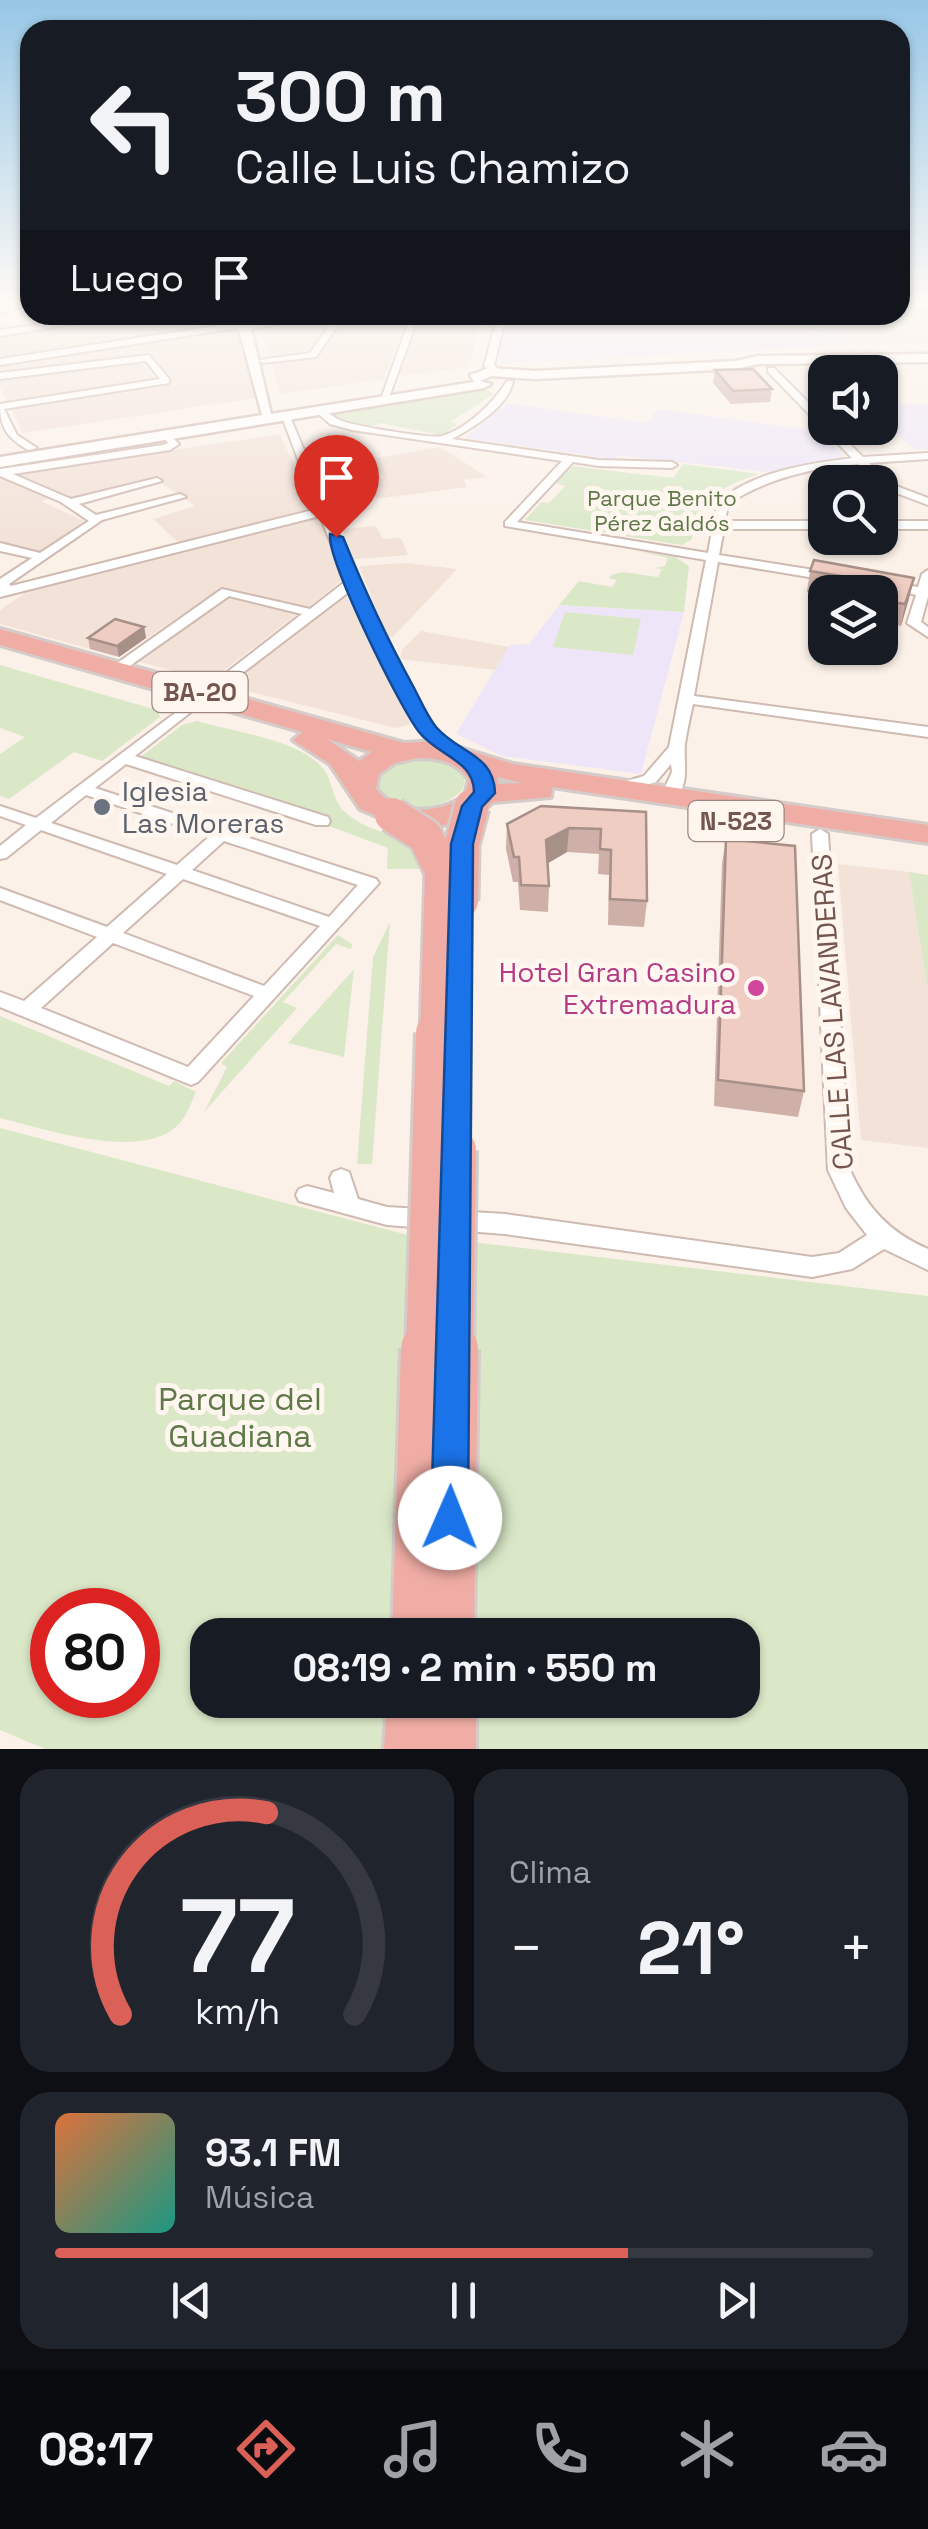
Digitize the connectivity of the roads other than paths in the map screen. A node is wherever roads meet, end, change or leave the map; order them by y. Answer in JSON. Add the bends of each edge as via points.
{"nodes":[{"id":1,"x":162,"y":383,"type":"edge"},
{"id":2,"x":265,"y":383,"type":"edge"},
{"id":3,"x":268,"y":383,"type":"edge"},
{"id":4,"x":389,"y":383,"type":"edge"},
{"id":5,"x":485,"y":383,"type":"edge"},
{"id":6,"x":486,"y":383,"type":"edge"},
{"id":7,"x":495,"y":383,"type":"edge"},
{"id":8,"x":783,"y":383,"type":"edge"},
{"id":9,"x":384,"y":397,"type":"junction"},
{"id":10,"x":808,"y":408,"type":"edge"},
{"id":11,"x":0,"y":409,"type":"edge"},
{"id":12,"x":319,"y":410,"type":"junction"},
{"id":13,"x":278,"y":417,"type":"junction"},
{"id":14,"x":458,"y":438,"type":"junction"},
{"id":15,"x":844,"y":445,"type":"edge"},
{"id":16,"x":5,"y":456,"type":"edge"},
{"id":17,"x":34,"y":456,"type":"junction"},
{"id":18,"x":928,"y":456,"type":"edge"},
{"id":19,"x":570,"y":459,"type":"junction"},
{"id":20,"x":862,"y":464,"type":"junction"},
{"id":21,"x":672,"y":465,"type":"dead end"},
{"id":22,"x":157,"y":482,"type":"dead end"},
{"id":23,"x":180,"y":497,"type":"dead end"},
{"id":24,"x":69,"y":502,"type":"junction"},
{"id":25,"x":928,"y":502,"type":"edge"},
{"id":26,"x":325,"y":511,"type":"junction"},
{"id":27,"x":94,"y":519,"type":"junction"},
{"id":28,"x":717,"y":525,"type":"junction"},
{"id":29,"x":808,"y":525,"type":"edge"},
{"id":30,"x":898,"y":525,"type":"edge"},
{"id":31,"x":928,"y":525,"type":"edge"},
{"id":32,"x":0,"y":546,"type":"edge"},
{"id":33,"x":710,"y":556,"type":"junction"},
{"id":34,"x":42,"y":558,"type":"junction"},
{"id":35,"x":928,"y":574,"type":"edge"},
{"id":36,"x":825,"y":575,"type":"edge"},
{"id":37,"x":354,"y":582,"type":"junction"},
{"id":38,"x":898,"y":588,"type":"edge"},
{"id":39,"x":3,"y":591,"type":"edge"},
{"id":40,"x":922,"y":592,"type":"junction"},
{"id":41,"x":312,"y":613,"type":"junction"},
{"id":42,"x":928,"y":633,"type":"edge"},
{"id":43,"x":0,"y":637,"type":"edge"},
{"id":44,"x":0,"y":650,"type":"edge"},
{"id":45,"x":116,"y":669,"type":"junction"},
{"id":46,"x":198,"y":699,"type":"junction"},
{"id":47,"x":687,"y":699,"type":"junction"},
{"id":48,"x":928,"y":732,"type":"edge"},
{"id":49,"x":676,"y":748,"type":"junction"},
{"id":50,"x":399,"y":751,"type":"junction"},
{"id":51,"x":463,"y":757,"type":"junction"},
{"id":52,"x":124,"y":758,"type":"junction"},
{"id":53,"x":360,"y":780,"type":"junction"},
{"id":54,"x":618,"y":788,"type":"junction"},
{"id":55,"x":674,"y":788,"type":"junction"},
{"id":56,"x":82,"y":790,"type":"junction"},
{"id":57,"x":544,"y":792,"type":"junction"},
{"id":58,"x":478,"y":799,"type":"junction"},
{"id":59,"x":0,"y":811,"type":"edge"},
{"id":60,"x":392,"y":815,"type":"junction"},
{"id":61,"x":322,"y":821,"type":"dead end"},
{"id":62,"x":38,"y":824,"type":"junction"},
{"id":63,"x":222,"y":834,"type":"junction"},
{"id":64,"x":820,"y":834,"type":"junction"},
{"id":65,"x":928,"y":834,"type":"edge"},
{"id":66,"x":928,"y":850,"type":"edge"},
{"id":67,"x":0,"y":854,"type":"edge"},
{"id":68,"x":180,"y":872,"type":"junction"},
{"id":69,"x":0,"y":894,"type":"edge"},
{"id":70,"x":332,"y":924,"type":"junction"},
{"id":71,"x":110,"y":935,"type":"junction"},
{"id":72,"x":267,"y":994,"type":"junction"},
{"id":73,"x":0,"y":998,"type":"edge"},
{"id":74,"x":27,"y":1010,"type":"junction"},
{"id":75,"x":341,"y":1178,"type":"dead end"},
{"id":76,"x":307,"y":1195,"type":"dead end"},
{"id":77,"x":349,"y":1206,"type":"junction"},
{"id":78,"x":882,"y":1237,"type":"junction"},
{"id":79,"x":928,"y":1260,"type":"edge"},
{"id":80,"x":419,"y":1618,"type":"edge"},
{"id":81,"x":448,"y":1618,"type":"edge"},
{"id":82,"x":415,"y":1718,"type":"edge"},
{"id":83,"x":447,"y":1718,"type":"edge"},
{"id":84,"x":414,"y":1749,"type":"edge"},
{"id":85,"x":446,"y":1749,"type":"edge"}],
"edges":[{"from":1,"to":11,"type":"street"},
{"from":2,"to":13,"type":"main road"},
{"from":3,"to":13,"type":"main road"},
{"from":4,"to":9,"type":"street"},
{"from":5,"to":9,"type":"main road"},
{"from":6,"to":12,"type":"main road"},
{"from":7,"to":14,"type":"street"},
{"from":8,"to":10,"type":"street"},
{"from":9,"to":13,"type":"main road"},
{"from":11,"to":16,"type":"street"},
{"from":12,"to":13,"type":"main road"},
{"from":12,"to":14,"type":"street","via":[[340,424]]},
{"from":13,"to":17,"type":"main road"},
{"from":13,"to":17,"type":"main road"},
{"from":13,"to":26,"type":"street"},
{"from":14,"to":19,"type":"street"},
{"from":15,"to":20,"type":"street"},
{"from":16,"to":17,"type":"main road"},
{"from":16,"to":17,"type":"street"},
{"from":16,"to":24,"type":"street"},
{"from":18,"to":20,"type":"street"},
{"from":19,"to":21,"type":"street"},
{"from":19,"to":33,"type":"street","via":[[508,524]]},
{"from":20,"to":25,"type":"street","via":[[887,486]]},
{"from":20,"to":28,"type":"street","via":[[826,467],[733,495],[723,503]]},
{"from":22,"to":24,"type":"street"},
{"from":23,"to":27,"type":"street"},
{"from":24,"to":27,"type":"street"},
{"from":26,"to":37,"type":"street"},
{"from":26,"to":39,"type":"street"},
{"from":27,"to":34,"type":"street"},
{"from":28,"to":29,"type":"street"},
{"from":28,"to":33,"type":"street"},
{"from":30,"to":31,"type":"street"},
{"from":32,"to":34,"type":"street"},
{"from":33,"to":36,"type":"street"},
{"from":33,"to":47,"type":"street"},
{"from":34,"to":39,"type":"street","via":[[2,584]]},
{"from":35,"to":40,"type":"street"},
{"from":37,"to":41,"type":"street"},
{"from":37,"to":51,"type":"street","via":[[427,729]]},
{"from":38,"to":40,"type":"street"},
{"from":40,"to":42,"type":"street","via":[[914,623]]},
{"from":41,"to":45,"type":"street","via":[[227,592]]},
{"from":41,"to":46,"type":"street"},
{"from":43,"to":45,"type":"highway","number":"BA-20"},
{"from":44,"to":46,"type":"highway","number":"BA-20"},
{"from":45,"to":46,"type":"highway","number":"BA-20"},
{"from":46,"to":50,"type":"highway","number":"BA-20"},
{"from":46,"to":52,"type":"street"},
{"from":46,"to":53,"type":"highway","number":"BA-20","via":[[304,738],[340,758]]},
{"from":47,"to":48,"type":"street"},
{"from":47,"to":49,"type":"street"},
{"from":49,"to":54,"type":"street","via":[[650,779]]},
{"from":49,"to":55,"type":"street","via":[[681,760]]},
{"from":50,"to":51,"type":"highway","number":"BA-20"},
{"from":50,"to":53,"type":"highway","via":[[373,763]]},
{"from":51,"to":54,"type":"highway","number":"N-523"},
{"from":51,"to":58,"type":"highway","via":[[484,778]]},
{"from":52,"to":56,"type":"street"},
{"from":52,"to":61,"type":"street"},
{"from":53,"to":60,"type":"highway","number":"BA-20","via":[[366,800]]},
{"from":54,"to":55,"type":"highway","number":"N-523"},
{"from":55,"to":57,"type":"highway","via":[[648,802]]},
{"from":55,"to":65,"type":"highway","number":"N-523","via":[[721,803]]},
{"from":56,"to":62,"type":"street"},
{"from":56,"to":63,"type":"street"},
{"from":57,"to":58,"type":"highway","number":"N-523"},
{"from":57,"to":64,"type":"highway","number":"N-523"},
{"from":58,"to":60,"type":"highway","via":[[435,818]]},
{"from":58,"to":81,"type":"highway","bridge":true,"via":[[462,844]]},
{"from":59,"to":62,"type":"street"},
{"from":60,"to":80,"type":"highway","number":"BA-20","bridge":true,"via":[[420,827],[435,845],[442,871]]},
{"from":62,"to":67,"type":"street"},
{"from":62,"to":68,"type":"street"},
{"from":63,"to":68,"type":"street"},
{"from":63,"to":70,"type":"street","via":[[370,883]]},
{"from":64,"to":66,"type":"highway","number":"N-523"},
{"from":64,"to":78,"type":"street","name":"CALLE LAS LAVANDERAS","via":[[839,1170],[854,1208]]},
{"from":68,"to":70,"type":"street"},
{"from":68,"to":71,"type":"street"},
{"from":69,"to":71,"type":"street"},
{"from":70,"to":72,"type":"street"},
{"from":71,"to":72,"type":"street"},
{"from":71,"to":74,"type":"street"},
{"from":72,"to":74,"type":"street","via":[[191,1077]]},
{"from":73,"to":74,"type":"street"},
{"from":75,"to":77,"type":"street"},
{"from":76,"to":77,"type":"street"},
{"from":77,"to":78,"type":"street","via":[[812,1267],[844,1262]]},
{"from":78,"to":79,"type":"street"},
{"from":82,"to":84,"type":"highway"},
{"from":83,"to":85,"type":"highway"}]}
